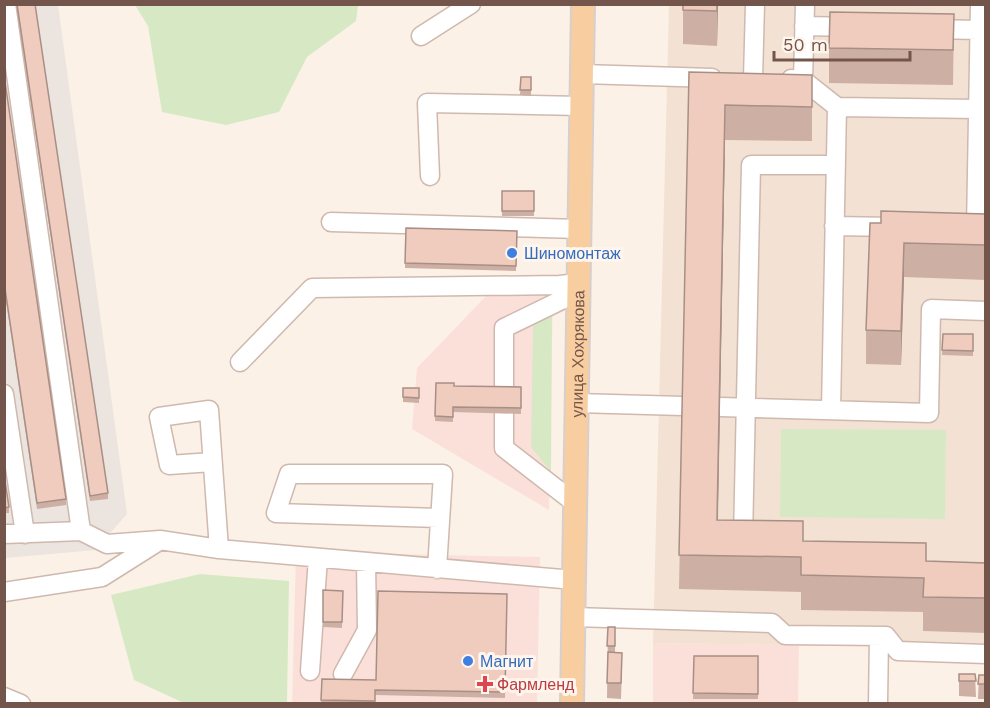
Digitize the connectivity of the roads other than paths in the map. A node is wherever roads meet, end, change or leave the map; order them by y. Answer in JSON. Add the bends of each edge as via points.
{"nodes":[{"id":1,"x":6,"y":4,"type":"edge"},
{"id":2,"x":471,"y":4,"type":"edge"},
{"id":3,"x":584,"y":4,"type":"edge"},
{"id":4,"x":755,"y":4,"type":"edge"},
{"id":5,"x":805,"y":4,"type":"edge"},
{"id":6,"x":980,"y":4,"type":"edge"},
{"id":7,"x":804,"y":26,"type":"junction"},
{"id":8,"x":875,"y":27,"type":"edge"},
{"id":9,"x":910,"y":28,"type":"edge"},
{"id":10,"x":980,"y":30,"type":"junction"},
{"id":11,"x":421,"y":36,"type":"dead end"},
{"id":12,"x":582,"y":74,"type":"junction"},
{"id":13,"x":741,"y":79,"type":"junction"},
{"id":14,"x":803,"y":80,"type":"junction"},
{"id":15,"x":581,"y":106,"type":"junction"},
{"id":16,"x":837,"y":107,"type":"junction"},
{"id":17,"x":978,"y":109,"type":"junction"},
{"id":18,"x":835,"y":165,"type":"junction"},
{"id":19,"x":430,"y":176,"type":"dead end"},
{"id":20,"x":331,"y":222,"type":"dead end"},
{"id":21,"x":834,"y":226,"type":"junction"},
{"id":22,"x":910,"y":227,"type":"edge"},
{"id":23,"x":954,"y":228,"type":"edge"},
{"id":24,"x":579,"y":229,"type":"junction"},
{"id":25,"x":981,"y":229,"type":"edge"},
{"id":26,"x":578,"y":288,"type":"junction"},
{"id":27,"x":986,"y":311,"type":"edge"},
{"id":28,"x":240,"y":362,"type":"dead end"},
{"id":29,"x":4,"y":394,"type":"edge"},
{"id":30,"x":576,"y":403,"type":"junction"},
{"id":31,"x":683,"y":406,"type":"edge"},
{"id":32,"x":720,"y":407,"type":"edge"},
{"id":33,"x":746,"y":408,"type":"junction"},
{"id":34,"x":831,"y":410,"type":"junction"},
{"id":35,"x":212,"y":462,"type":"dead end"},
{"id":36,"x":575,"y":503,"type":"junction"},
{"id":37,"x":440,"y":518,"type":"junction"},
{"id":38,"x":81,"y":531,"type":"junction"},
{"id":39,"x":4,"y":534,"type":"edge"},
{"id":40,"x":25,"y":534,"type":"junction"},
{"id":41,"x":763,"y":539,"type":"edge"},
{"id":42,"x":160,"y":540,"type":"junction"},
{"id":43,"x":219,"y":549,"type":"junction"},
{"id":44,"x":318,"y":558,"type":"junction"},
{"id":45,"x":366,"y":562,"type":"junction"},
{"id":46,"x":437,"y":569,"type":"junction"},
{"id":47,"x":574,"y":580,"type":"junction"},
{"id":48,"x":4,"y":592,"type":"edge"},
{"id":49,"x":573,"y":617,"type":"junction"},
{"id":50,"x":879,"y":636,"type":"junction"},
{"id":51,"x":986,"y":654,"type":"edge"},
{"id":52,"x":310,"y":671,"type":"dead end"},
{"id":53,"x":344,"y":674,"type":"dead end"},
{"id":54,"x":4,"y":697,"type":"edge"},
{"id":55,"x":21,"y":704,"type":"edge"},
{"id":56,"x":572,"y":704,"type":"edge"},
{"id":57,"x":878,"y":704,"type":"edge"}],
"edges":[{"from":1,"to":38,"type":"street"},
{"from":2,"to":11,"type":"street"},
{"from":3,"to":12,"type":"main road","name":"улица Хохрякова"},
{"from":4,"to":13,"type":"street"},
{"from":5,"to":7,"type":"street"},
{"from":6,"to":10,"type":"street"},
{"from":7,"to":8,"type":"street"},
{"from":7,"to":14,"type":"street"},
{"from":9,"to":10,"type":"street"},
{"from":10,"to":17,"type":"street"},
{"from":12,"to":13,"type":"street"},
{"from":12,"to":15,"type":"main road","name":"улица Хохрякова"},
{"from":13,"to":14,"type":"street"},
{"from":14,"to":16,"type":"street"},
{"from":15,"to":19,"type":"street","via":[[427,103]]},
{"from":15,"to":24,"type":"main road","name":"улица Хохрякова"},
{"from":16,"to":17,"type":"street"},
{"from":16,"to":18,"type":"street"},
{"from":17,"to":25,"type":"street"},
{"from":18,"to":21,"type":"street"},
{"from":18,"to":33,"type":"street","via":[[751,165]]},
{"from":20,"to":24,"type":"street"},
{"from":21,"to":22,"type":"street"},
{"from":21,"to":34,"type":"street"},
{"from":23,"to":25,"type":"street"},
{"from":24,"to":26,"type":"main road","name":"улица Хохрякова"},
{"from":26,"to":28,"type":"street","via":[[312,288]]},
{"from":26,"to":30,"type":"main road","name":"улица Хохрякова"},
{"from":26,"to":36,"type":"street","via":[[504,328],[504,448]]},
{"from":27,"to":34,"type":"street","via":[[931,309],[929,413]]},
{"from":29,"to":40,"type":"street"},
{"from":30,"to":31,"type":"street"},
{"from":30,"to":36,"type":"main road","name":"улица Хохрякова"},
{"from":32,"to":33,"type":"street"},
{"from":33,"to":34,"type":"street"},
{"from":33,"to":41,"type":"street","via":[[743,539]]},
{"from":35,"to":43,"type":"street"},
{"from":36,"to":47,"type":"main road","name":"улица Хохрякова"},
{"from":37,"to":37,"type":"street","via":[[443,474],[289,474],[276,513]]},
{"from":37,"to":46,"type":"street"},
{"from":38,"to":40,"type":"street"},
{"from":38,"to":42,"type":"street","via":[[107,544]]},
{"from":39,"to":40,"type":"street"},
{"from":42,"to":43,"type":"street"},
{"from":42,"to":48,"type":"street","via":[[102,577]]},
{"from":43,"to":44,"type":"street"},
{"from":44,"to":45,"type":"street"},
{"from":44,"to":52,"type":"street"},
{"from":45,"to":46,"type":"street"},
{"from":45,"to":53,"type":"street","via":[[367,630]]},
{"from":46,"to":47,"type":"street"},
{"from":47,"to":49,"type":"main road","name":"улица Хохрякова"},
{"from":49,"to":50,"type":"street","via":[[772,623],[785,635]]},
{"from":49,"to":56,"type":"main road","name":"улица Хохрякова"},
{"from":50,"to":51,"type":"street","via":[[886,636],[898,651]]},
{"from":50,"to":57,"type":"street"},
{"from":54,"to":55,"type":"street"}]}
